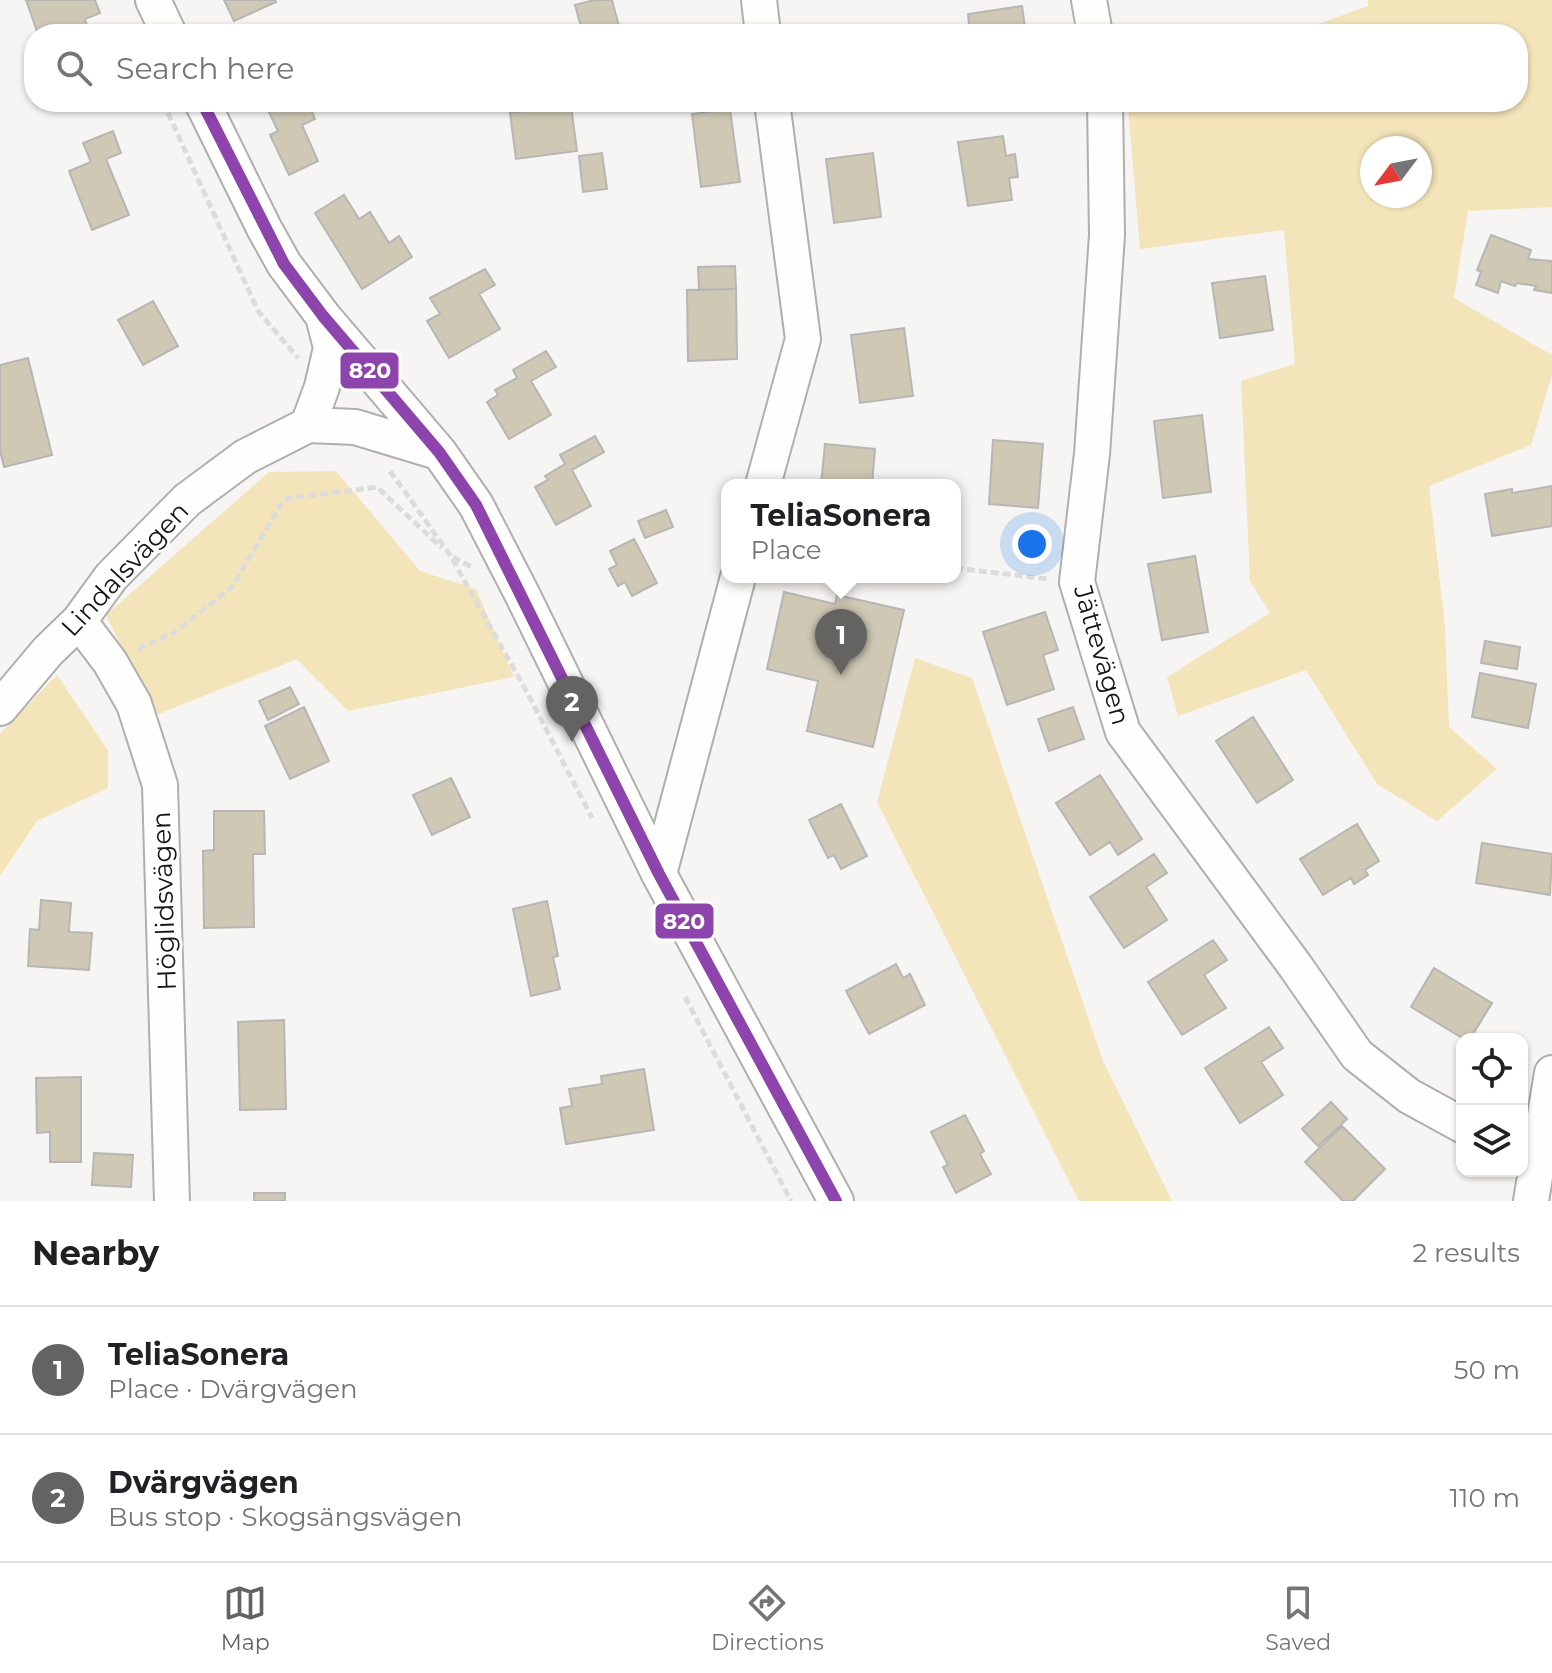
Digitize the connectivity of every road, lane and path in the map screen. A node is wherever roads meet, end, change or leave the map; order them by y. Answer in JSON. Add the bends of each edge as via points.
{"nodes":[{"id":1,"x":153,"y":0,"type":"edge"},
{"id":2,"x":759,"y":0,"type":"edge"},
{"id":3,"x":1089,"y":0,"type":"edge"},
{"id":4,"x":164,"y":24,"type":"edge"},
{"id":5,"x":762,"y":24,"type":"edge"},
{"id":6,"x":1093,"y":24,"type":"edge"},
{"id":7,"x":168,"y":112,"type":"edge"},
{"id":8,"x":207,"y":112,"type":"edge"},
{"id":9,"x":773,"y":112,"type":"edge"},
{"id":10,"x":1105,"y":112,"type":"edge"},
{"id":11,"x":323,"y":316,"type":"junction"},
{"id":12,"x":322,"y":387,"type":"junction"},
{"id":13,"x":308,"y":425,"type":"junction"},
{"id":14,"x":439,"y":452,"type":"junction"},
{"id":15,"x":390,"y":470,"type":"dead end"},
{"id":16,"x":765,"y":479,"type":"edge"},
{"id":17,"x":450,"y":555,"type":"junction"},
{"id":18,"x":474,"y":568,"type":"dead end"},
{"id":19,"x":961,"y":569,"type":"edge"},
{"id":20,"x":1077,"y":582,"type":"junction"},
{"id":21,"x":736,"y":583,"type":"edge"},
{"id":22,"x":79,"y":621,"type":"junction"},
{"id":23,"x":110,"y":662,"type":"junction"},
{"id":24,"x":0,"y":708,"type":"edge"},
{"id":25,"x":594,"y":821,"type":"dead end"},
{"id":26,"x":659,"y":874,"type":"junction"},
{"id":27,"x":682,"y":990,"type":"dead end"},
{"id":28,"x":1552,"y":1073,"type":"edge"},
{"id":29,"x":1456,"y":1122,"type":"edge"},
{"id":30,"x":1530,"y":1154,"type":"edge"},
{"id":31,"x":172,"y":1201,"type":"edge"},
{"id":32,"x":791,"y":1201,"type":"edge"},
{"id":33,"x":836,"y":1201,"type":"edge"},
{"id":34,"x":1531,"y":1201,"type":"edge"}],
"edges":[{"from":1,"to":4,"type":"street"},
{"from":2,"to":5,"type":"street"},
{"from":3,"to":6,"type":"street"},
{"from":7,"to":12,"type":"path","via":[[258,311]]},
{"from":8,"to":11,"type":"street","via":[[284,264]]},
{"from":9,"to":16,"type":"street","via":[[803,339]]},
{"from":10,"to":20,"type":"street","name":"Jättevägen","via":[[1107,235]]},
{"from":11,"to":12,"type":"street","via":[[331,348]]},
{"from":11,"to":14,"type":"street"},
{"from":12,"to":13,"type":"street"},
{"from":13,"to":14,"type":"street","name":"Lindalsvägen","via":[[355,427]]},
{"from":13,"to":22,"type":"street","name":"Lindalsvägen","via":[[245,457],[187,500],[111,577]]},
{"from":14,"to":26,"type":"street","via":[[476,505]]},
{"from":15,"to":17,"type":"path"},
{"from":17,"to":18,"type":"path"},
{"from":17,"to":23,"type":"path","via":[[377,487],[284,499],[232,587],[175,632]]},
{"from":17,"to":25,"type":"path"},
{"from":19,"to":20,"type":"path"},
{"from":20,"to":29,"type":"street","name":"Jättevägen","via":[[1123,732],[1357,1055],[1409,1096]]},
{"from":21,"to":26,"type":"street"},
{"from":22,"to":23,"type":"street","name":"Höglidsvägen"},
{"from":22,"to":24,"type":"street","name":"Lindalsvägen"},
{"from":23,"to":31,"type":"street","name":"Höglidsvägen","via":[[134,704],[160,785]]},
{"from":26,"to":33,"type":"street"},
{"from":27,"to":32,"type":"path"},
{"from":28,"to":30,"type":"street"},
{"from":30,"to":34,"type":"street"}]}
